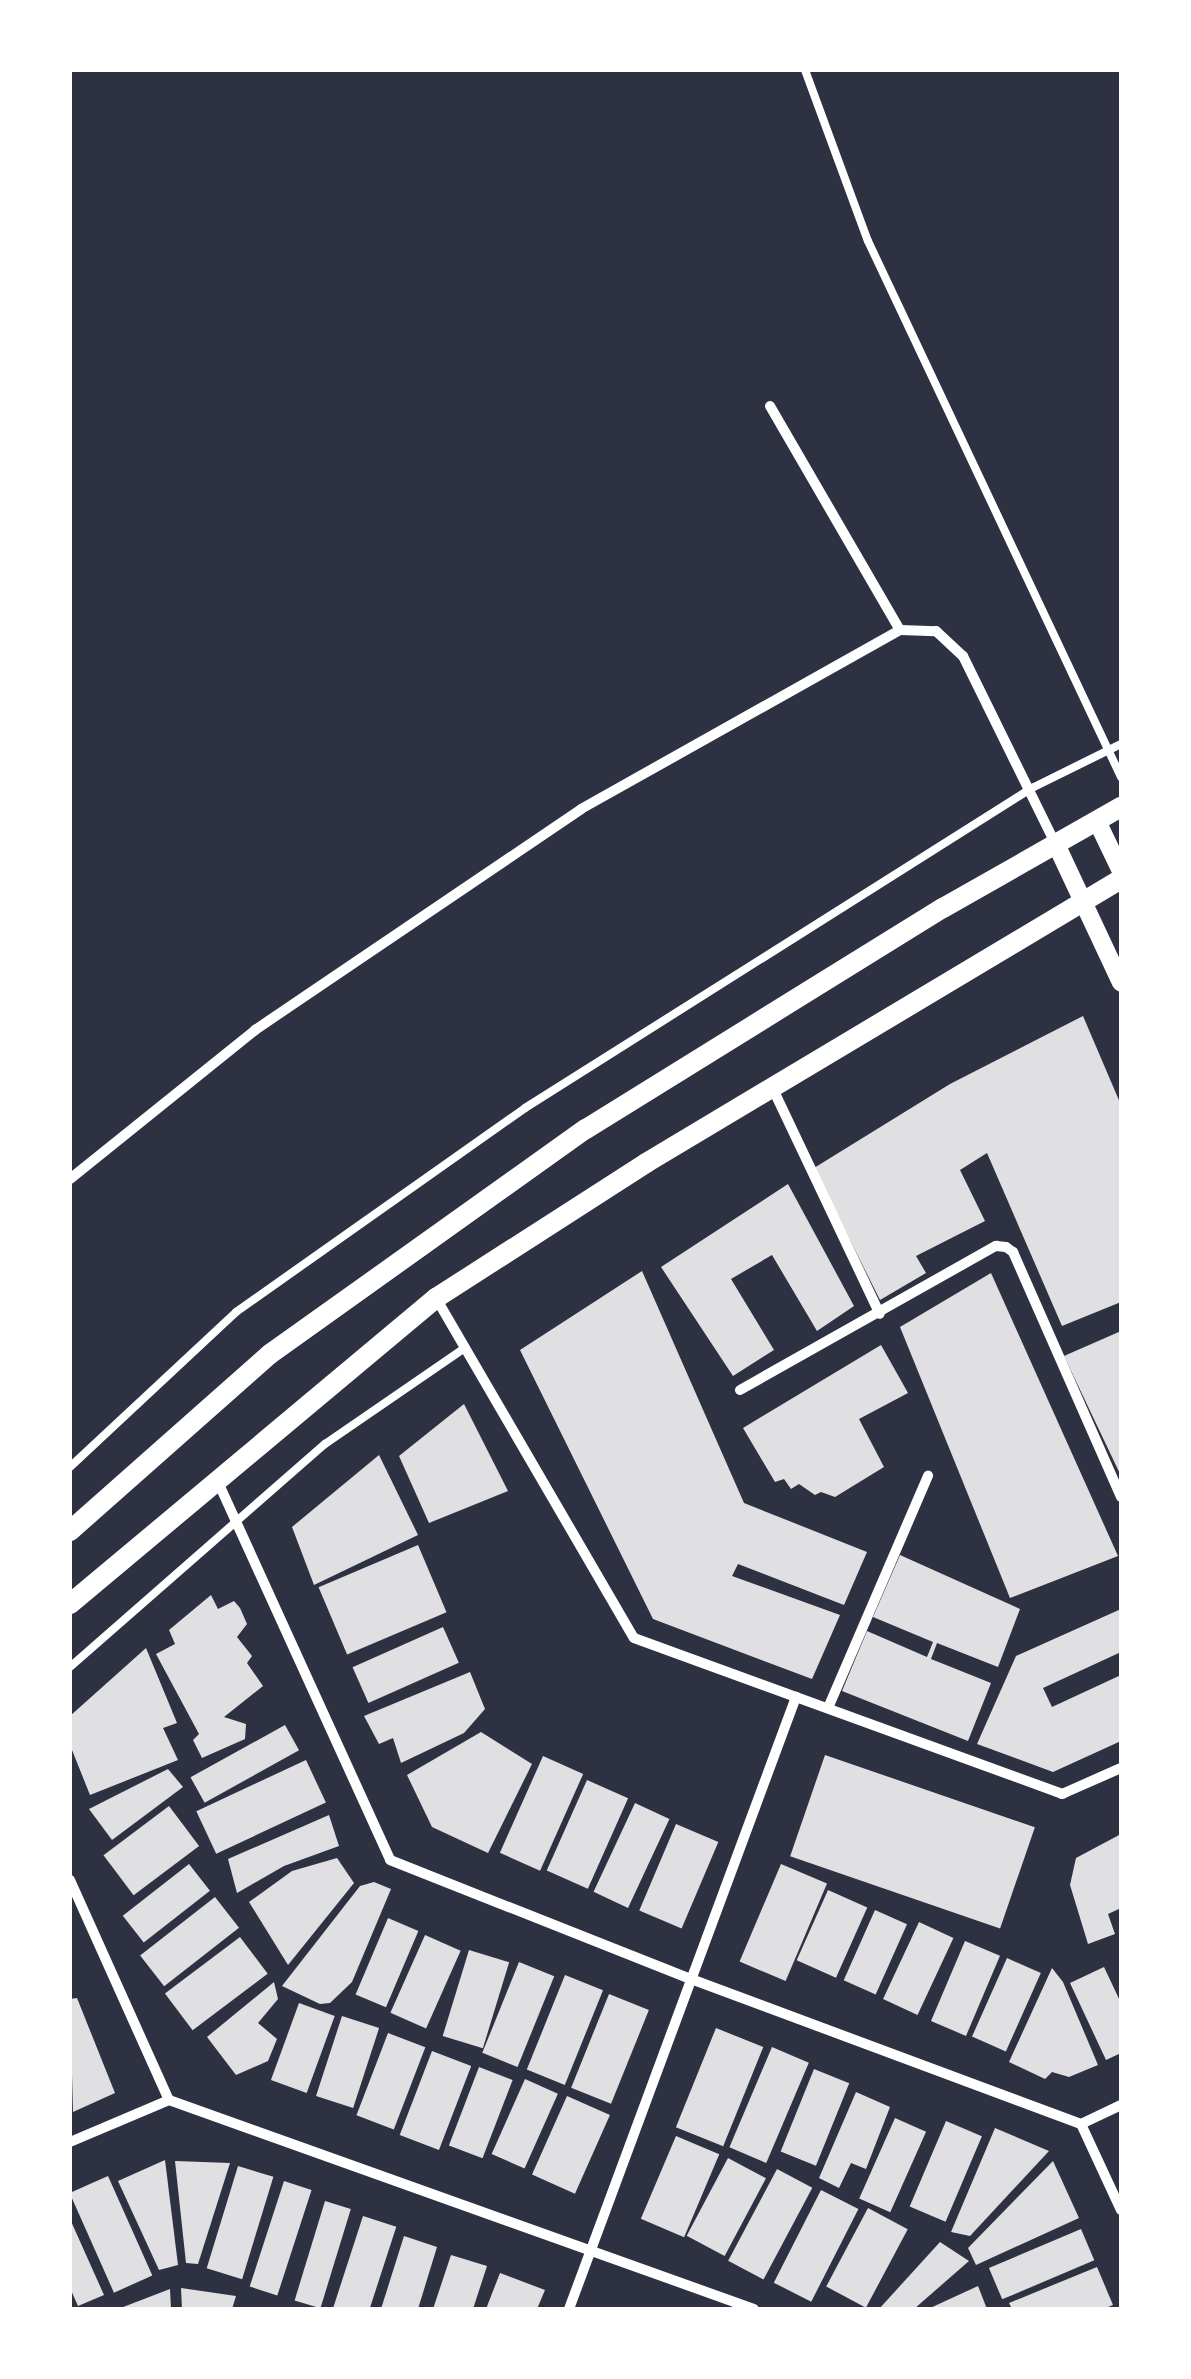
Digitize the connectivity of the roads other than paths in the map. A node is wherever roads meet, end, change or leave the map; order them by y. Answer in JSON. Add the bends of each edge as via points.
{"nodes":[{"id":1,"x":805,"y":70,"type":"edge"},
{"id":2,"x":770,"y":406,"type":"dead end"},
{"id":3,"x":900,"y":630,"type":"junction"},
{"id":4,"x":1121,"y":744,"type":"edge"},
{"id":5,"x":1108,"y":750,"type":"junction"},
{"id":6,"x":1121,"y":777,"type":"edge"},
{"id":7,"x":1032,"y":788,"type":"junction"},
{"id":8,"x":1121,"y":807,"type":"edge"},
{"id":9,"x":1097,"y":821,"type":"junction"},
{"id":10,"x":1056,"y":844,"type":"junction"},
{"id":11,"x":1121,"y":871,"type":"edge"},
{"id":12,"x":1121,"y":879,"type":"edge"},
{"id":13,"x":1084,"y":899,"type":"junction"},
{"id":14,"x":1121,"y":984,"type":"edge"},
{"id":15,"x":772,"y":1088,"type":"junction"},
{"id":16,"x":70,"y":1178,"type":"edge"},
{"id":17,"x":436,"y":1298,"type":"junction"},
{"id":18,"x":880,"y":1314,"type":"junction"},
{"id":19,"x":463,"y":1349,"type":"junction"},
{"id":20,"x":740,"y":1390,"type":"dead end"},
{"id":21,"x":70,"y":1467,"type":"edge"},
{"id":22,"x":928,"y":1476,"type":"dead end"},
{"id":23,"x":218,"y":1482,"type":"junction"},
{"id":24,"x":1121,"y":1498,"type":"edge"},
{"id":25,"x":237,"y":1521,"type":"junction"},
{"id":26,"x":70,"y":1531,"type":"edge"},
{"id":27,"x":70,"y":1604,"type":"edge"},
{"id":28,"x":70,"y":1667,"type":"edge"},
{"id":29,"x":796,"y":1697,"type":"junction"},
{"id":30,"x":828,"y":1708,"type":"junction"},
{"id":31,"x":1121,"y":1768,"type":"edge"},
{"id":32,"x":70,"y":1880,"type":"edge"},
{"id":33,"x":691,"y":1979,"type":"junction"},
{"id":34,"x":169,"y":2100,"type":"junction"},
{"id":35,"x":1121,"y":2105,"type":"edge"},
{"id":36,"x":1080,"y":2124,"type":"junction"},
{"id":37,"x":70,"y":2142,"type":"edge"},
{"id":38,"x":1121,"y":2210,"type":"edge"},
{"id":39,"x":591,"y":2251,"type":"junction"},
{"id":40,"x":569,"y":2309,"type":"edge"},
{"id":41,"x":754,"y":2309,"type":"edge"}],
"edges":[{"from":1,"to":5,"type":"lane","via":[[868,241]]},
{"from":2,"to":3,"type":"street"},
{"from":3,"to":7,"type":"street","via":[[936,631],[963,656]]},
{"from":3,"to":16,"type":"street","via":[[581,809],[255,1030]]},
{"from":4,"to":5,"type":"lane"},
{"from":5,"to":6,"type":"lane"},
{"from":5,"to":7,"type":"lane"},
{"from":7,"to":10,"type":"street"},
{"from":7,"to":21,"type":"lane","via":[[525,1108],[396,1198],[236,1312]]},
{"from":8,"to":9,"type":"main road"},
{"from":9,"to":10,"type":"main road"},
{"from":9,"to":11,"type":"street"},
{"from":10,"to":13,"type":"street"},
{"from":10,"to":26,"type":"main road","via":[[586,1129],[270,1354]]},
{"from":12,"to":13,"type":"main road"},
{"from":13,"to":14,"type":"street"},
{"from":13,"to":15,"type":"main road"},
{"from":15,"to":17,"type":"main road"},
{"from":15,"to":18,"type":"street"},
{"from":17,"to":19,"type":"street"},
{"from":17,"to":23,"type":"main road"},
{"from":18,"to":20,"type":"street"},
{"from":18,"to":24,"type":"street","via":[[996,1246],[1013,1252]]},
{"from":19,"to":25,"type":"lane","via":[[325,1444]]},
{"from":19,"to":29,"type":"street","via":[[634,1638]]},
{"from":22,"to":30,"type":"street"},
{"from":23,"to":25,"type":"street"},
{"from":23,"to":27,"type":"main road"},
{"from":25,"to":28,"type":"lane"},
{"from":25,"to":33,"type":"street","via":[[390,1860]]},
{"from":29,"to":30,"type":"street"},
{"from":29,"to":33,"type":"street"},
{"from":30,"to":31,"type":"street","via":[[1062,1794]]},
{"from":32,"to":34,"type":"street"},
{"from":33,"to":36,"type":"street"},
{"from":33,"to":39,"type":"street"},
{"from":34,"to":37,"type":"street"},
{"from":34,"to":39,"type":"street"},
{"from":35,"to":36,"type":"street"},
{"from":36,"to":38,"type":"street"},
{"from":39,"to":40,"type":"street"},
{"from":39,"to":41,"type":"street"}]}
